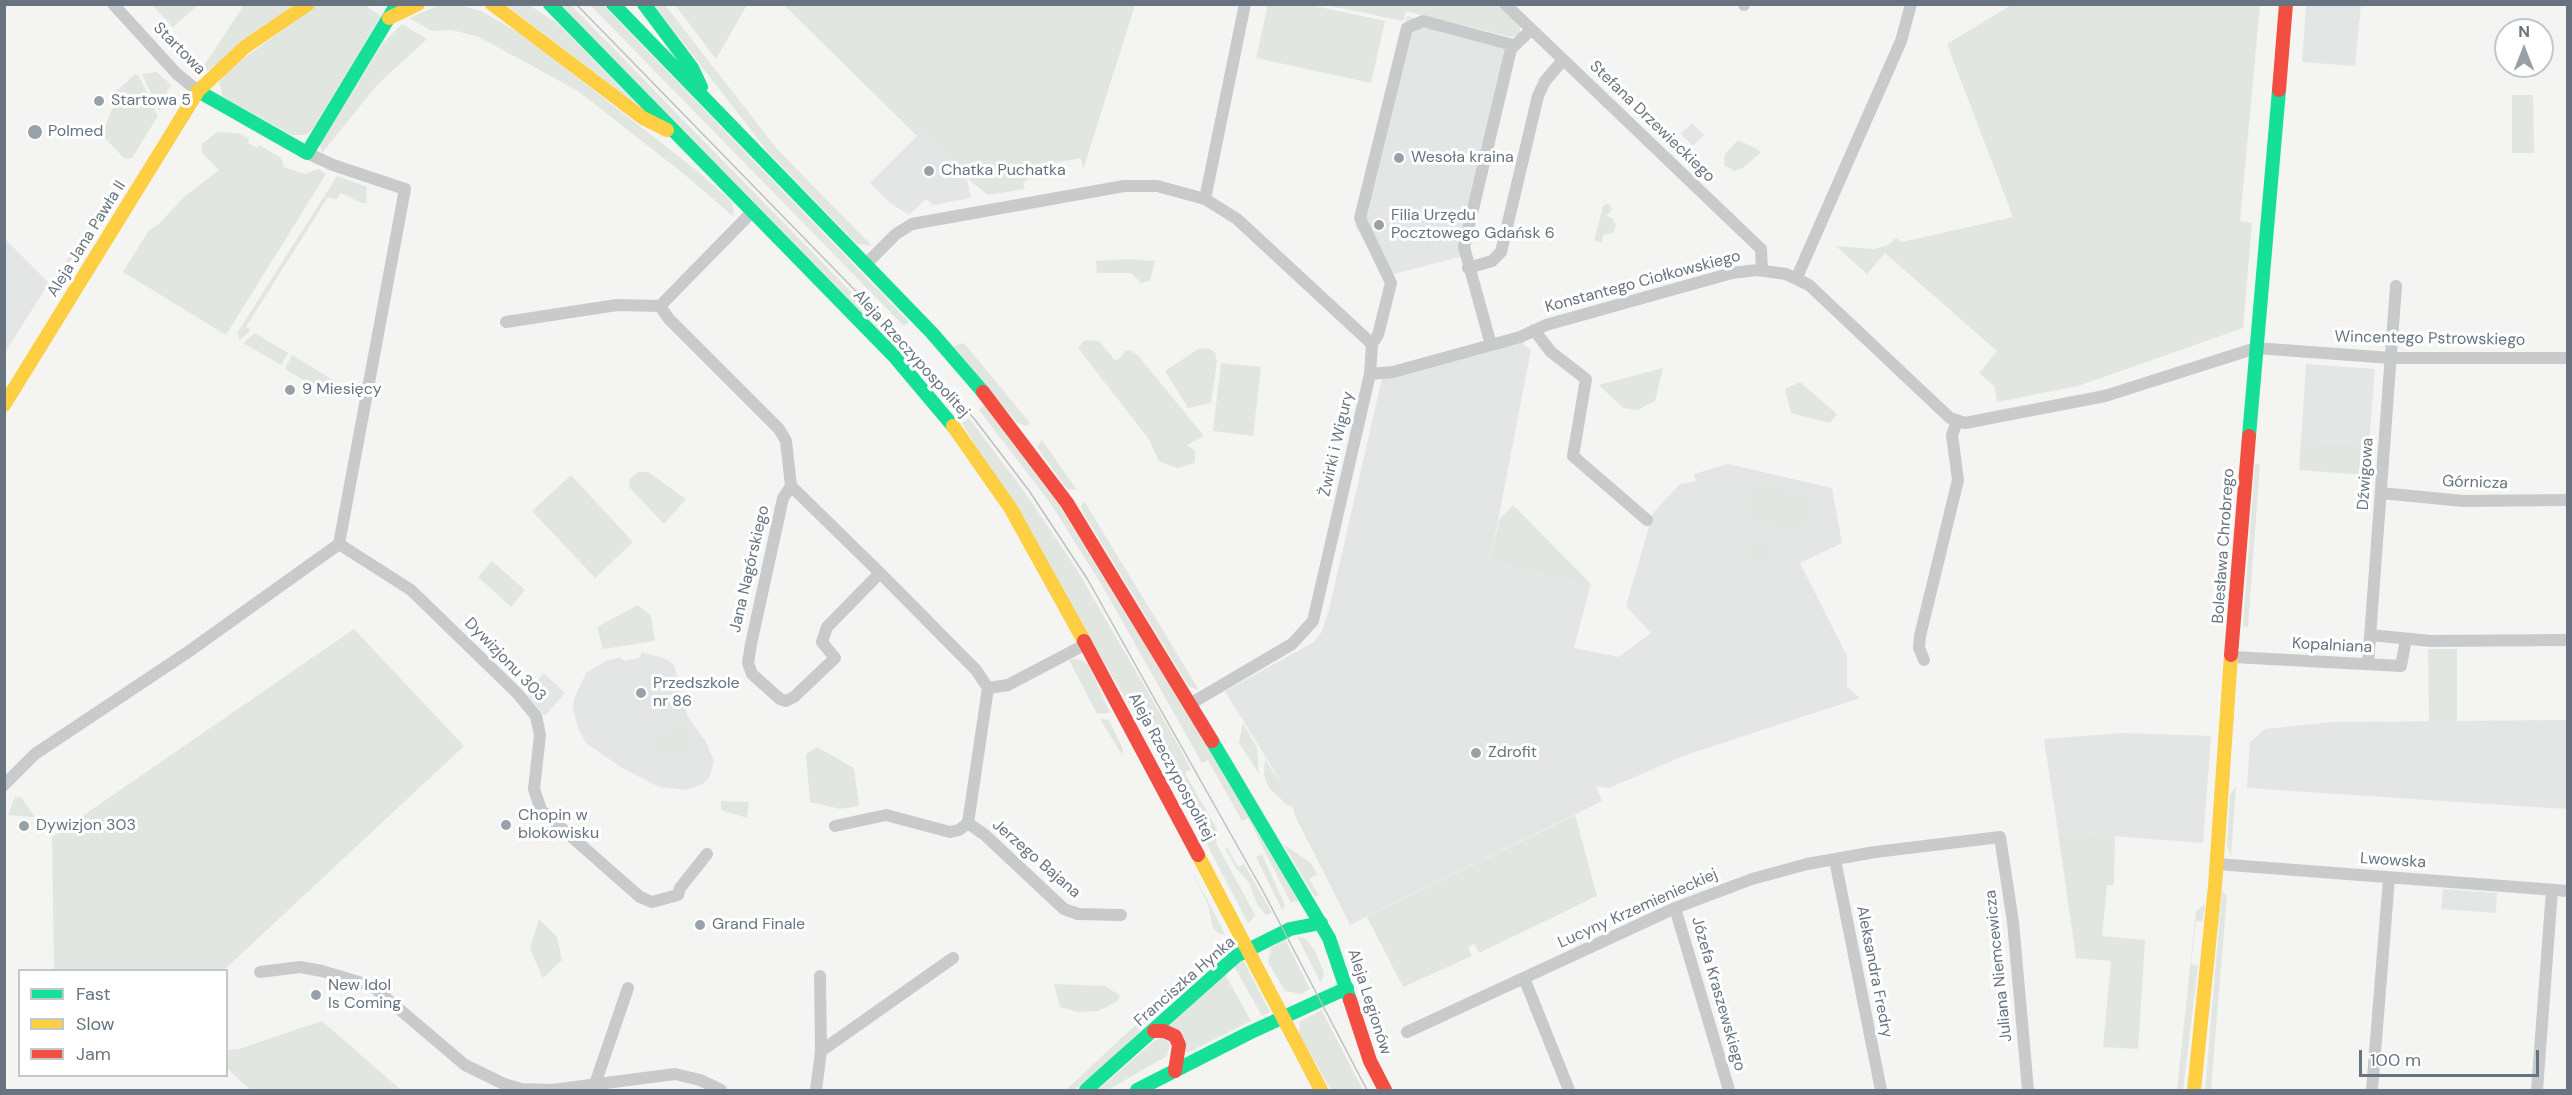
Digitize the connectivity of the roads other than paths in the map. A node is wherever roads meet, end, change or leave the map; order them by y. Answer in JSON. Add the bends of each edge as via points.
{"nodes":[{"id":1,"x":113,"y":4,"type":"edge"},
{"id":2,"x":308,"y":4,"type":"edge"},
{"id":3,"x":397,"y":4,"type":"edge"},
{"id":4,"x":418,"y":4,"type":"edge"},
{"id":5,"x":550,"y":4,"type":"edge"},
{"id":6,"x":613,"y":4,"type":"edge"},
{"id":7,"x":645,"y":4,"type":"edge"},
{"id":8,"x":1245,"y":4,"type":"edge"},
{"id":9,"x":1505,"y":4,"type":"edge"},
{"id":10,"x":2286,"y":4,"type":"edge"},
{"id":11,"x":491,"y":5,"type":"edge"},
{"id":12,"x":1911,"y":8,"type":"edge"},
{"id":13,"x":389,"y":18,"type":"junction"},
{"id":14,"x":1531,"y":30,"type":"junction"},
{"id":15,"x":1513,"y":45,"type":"junction"},
{"id":16,"x":1563,"y":60,"type":"junction"},
{"id":17,"x":198,"y":91,"type":"junction"},
{"id":18,"x":710,"y":104,"type":"junction"},
{"id":19,"x":680,"y":136,"type":"junction"},
{"id":20,"x":307,"y":153,"type":"junction"},
{"id":21,"x":1205,"y":199,"type":"junction"},
{"id":22,"x":753,"y":211,"type":"junction"},
{"id":23,"x":866,"y":264,"type":"junction"},
{"id":24,"x":1468,"y":268,"type":"junction"},
{"id":25,"x":1762,"y":270,"type":"junction"},
{"id":26,"x":1797,"y":277,"type":"junction"},
{"id":27,"x":2396,"y":286,"type":"dead end"},
{"id":28,"x":660,"y":306,"type":"junction"},
{"id":29,"x":506,"y":322,"type":"dead end"},
{"id":30,"x":1534,"y":330,"type":"junction"},
{"id":31,"x":1372,"y":344,"type":"junction"},
{"id":32,"x":1491,"y":345,"type":"junction"},
{"id":33,"x":2256,"y":348,"type":"junction"},
{"id":34,"x":2391,"y":358,"type":"junction"},
{"id":35,"x":2568,"y":358,"type":"edge"},
{"id":36,"x":1370,"y":374,"type":"junction"},
{"id":37,"x":4,"y":405,"type":"edge"},
{"id":38,"x":1957,"y":422,"type":"junction"},
{"id":39,"x":791,"y":486,"type":"junction"},
{"id":40,"x":2381,"y":493,"type":"junction"},
{"id":41,"x":2568,"y":500,"type":"edge"},
{"id":42,"x":1647,"y":520,"type":"dead end"},
{"id":43,"x":339,"y":544,"type":"junction"},
{"id":44,"x":880,"y":573,"type":"junction"},
{"id":45,"x":2370,"y":635,"type":"junction"},
{"id":46,"x":2406,"y":639,"type":"junction"},
{"id":47,"x":2568,"y":640,"type":"edge"},
{"id":48,"x":1086,"y":644,"type":"junction"},
{"id":49,"x":2233,"y":657,"type":"junction"},
{"id":50,"x":1924,"y":660,"type":"dead end"},
{"id":51,"x":2368,"y":664,"type":"junction"},
{"id":52,"x":988,"y":688,"type":"junction"},
{"id":53,"x":1190,"y":704,"type":"junction"},
{"id":54,"x":4,"y":785,"type":"edge"},
{"id":55,"x":968,"y":823,"type":"junction"},
{"id":56,"x":835,"y":826,"type":"dead end"},
{"id":57,"x":2000,"y":837,"type":"joint"},
{"id":58,"x":707,"y":854,"type":"dead end"},
{"id":59,"x":1835,"y":860,"type":"junction"},
{"id":60,"x":2217,"y":864,"type":"junction"},
{"id":61,"x":2389,"y":878,"type":"junction"},
{"id":62,"x":2552,"y":890,"type":"junction"},
{"id":63,"x":2568,"y":891,"type":"edge"},
{"id":64,"x":1675,"y":908,"type":"junction"},
{"id":65,"x":1121,"y":915,"type":"dead end"},
{"id":66,"x":1321,"y":923,"type":"junction"},
{"id":67,"x":1247,"y":948,"type":"junction"},
{"id":68,"x":953,"y":958,"type":"dead end"},
{"id":69,"x":260,"y":972,"type":"dead end"},
{"id":70,"x":820,"y":976,"type":"dead end"},
{"id":71,"x":1524,"y":978,"type":"junction"},
{"id":72,"x":628,"y":988,"type":"dead end"},
{"id":73,"x":1347,"y":988,"type":"junction"},
{"id":74,"x":1282,"y":1018,"type":"junction"},
{"id":75,"x":1154,"y":1031,"type":"junction"},
{"id":76,"x":1407,"y":1032,"type":"dead end"},
{"id":77,"x":821,"y":1051,"type":"junction"},
{"id":78,"x":1175,"y":1071,"type":"junction"},
{"id":79,"x":595,"y":1084,"type":"junction"},
{"id":80,"x":722,"y":1090,"type":"edge"},
{"id":81,"x":816,"y":1090,"type":"edge"},
{"id":82,"x":1086,"y":1090,"type":"edge"},
{"id":83,"x":1137,"y":1090,"type":"edge"},
{"id":84,"x":1321,"y":1090,"type":"edge"},
{"id":85,"x":1385,"y":1090,"type":"edge"},
{"id":86,"x":1569,"y":1090,"type":"edge"},
{"id":87,"x":1730,"y":1090,"type":"edge"},
{"id":88,"x":1881,"y":1090,"type":"edge"},
{"id":89,"x":2028,"y":1090,"type":"edge"},
{"id":90,"x":2194,"y":1090,"type":"edge"},
{"id":91,"x":2372,"y":1090,"type":"edge"},
{"id":92,"x":2537,"y":1090,"type":"edge"}],
"edges":[{"from":1,"to":17,"type":"street","name":"Startowa","via":[[177,74]]},
{"from":2,"to":17,"type":"main road","name":"Aleja Jana Pawła II","via":[[245,47]]},
{"from":3,"to":13,"type":"main road"},
{"from":4,"to":13,"type":"main road"},
{"from":5,"to":19,"type":"main road","name":"Aleja Rzeczypospolitej"},
{"from":6,"to":18,"type":"main road","name":"Aleja Rzeczypospolitej"},
{"from":7,"to":18,"type":"main road","via":[[692,68]]},
{"from":8,"to":21,"type":"street"},
{"from":9,"to":14,"type":"street","name":"Stefana Drzewieckiego"},
{"from":10,"to":33,"type":"main road","name":"Bolesława Chrobrego"},
{"from":11,"to":19,"type":"main road","via":[[643,118]]},
{"from":12,"to":26,"type":"street","via":[[1901,41]]},
{"from":13,"to":20,"type":"main road"},
{"from":14,"to":15,"type":"street"},
{"from":14,"to":16,"type":"street","name":"Stefana Drzewieckiego"},
{"from":15,"to":24,"type":"street","via":[[1464,247]]},
{"from":15,"to":31,"type":"street","name":"Żwirki i Wigury","via":[[1423,21],[1407,28],[1360,218],[1391,283],[1378,335]]},
{"from":16,"to":24,"type":"street","via":[[1538,96],[1501,252],[1492,261]]},
{"from":16,"to":25,"type":"street","name":"Stefana Drzewieckiego","via":[[1761,249]]},
{"from":17,"to":20,"type":"main road"},
{"from":17,"to":37,"type":"main road","name":"Aleja Jana Pawła II"},
{"from":18,"to":23,"type":"main road","name":"Aleja Rzeczypospolitej"},
{"from":19,"to":22,"type":"main road","name":"Aleja Rzeczypospolitej"},
{"from":20,"to":43,"type":"street","via":[[405,189]]},
{"from":21,"to":23,"type":"street","via":[[1157,186],[1124,186],[922,222],[896,234]]},
{"from":21,"to":31,"type":"street","via":[[1237,219]]},
{"from":22,"to":28,"type":"street"},
{"from":22,"to":48,"type":"main road","name":"Aleja Rzeczypospolitej","via":[[894,356],[958,431],[1011,509]]},
{"from":23,"to":53,"type":"main road","name":"Aleja Rzeczypospolitej","via":[[932,333],[1023,442],[1067,503]]},
{"from":24,"to":32,"type":"street"},
{"from":25,"to":26,"type":"street","name":"Konstantego Ciołkowskiego"},
{"from":25,"to":30,"type":"street","name":"Konstantego Ciołkowskiego","via":[[1731,273]]},
{"from":26,"to":38,"type":"street","name":"Konstantego Ciołkowskiego"},
{"from":27,"to":34,"type":"street","name":"Dźwigowa"},
{"from":28,"to":29,"type":"street","via":[[617,305]]},
{"from":28,"to":39,"type":"street","name":"Jana Nagórskiego","via":[[779,429],[786,444]]},
{"from":30,"to":32,"type":"street","name":"Konstantego Ciołkowskiego"},
{"from":30,"to":42,"type":"street","name":"Konstantego Ciołkowskiego","via":[[1551,352],[1586,379],[1573,456]]},
{"from":31,"to":36,"type":"street","name":"Żwirki i Wigury"},
{"from":32,"to":36,"type":"street","name":"Konstantego Ciołkowskiego","via":[[1393,372]]},
{"from":33,"to":34,"type":"street","name":"Wincentego Pstrowskiego"},
{"from":33,"to":38,"type":"street","via":[[2105,396]]},
{"from":33,"to":49,"type":"main road","name":"Bolesława Chrobrego"},
{"from":34,"to":35,"type":"street","name":"Wincentego Pstrowskiego"},
{"from":34,"to":40,"type":"street","name":"Dźwigowa"},
{"from":36,"to":53,"type":"street","name":"Żwirki i Wigury","via":[[1316,616],[1292,644]]},
{"from":38,"to":50,"type":"street","via":[[1952,435],[1958,480],[1920,636]]},
{"from":39,"to":44,"type":"street"},
{"from":39,"to":44,"type":"street","name":"Jana Nagórskiego","via":[[781,508],[748,663],[752,674],[786,701],[794,697],[835,658],[822,642],[823,634]]},
{"from":40,"to":41,"type":"street","name":"Górnicza","via":[[2469,501]]},
{"from":40,"to":45,"type":"street","name":"Dźwigowa"},
{"from":43,"to":54,"type":"street","via":[[188,652],[35,754]]},
{"from":43,"to":58,"type":"street","name":"Dywizjonu 303","via":[[411,590],[517,693],[536,716],[540,735],[534,795],[541,810],[640,897],[652,902],[678,896]]},
{"from":44,"to":52,"type":"street","via":[[976,670]]},
{"from":45,"to":46,"type":"street","name":"Kopalniana"},
{"from":45,"to":51,"type":"street","name":"Dźwigowa"},
{"from":46,"to":47,"type":"street","name":"Kopalniana"},
{"from":46,"to":51,"type":"street","name":"Kopalniana","via":[[2401,666]]},
{"from":48,"to":52,"type":"street","via":[[1008,685]]},
{"from":48,"to":67,"type":"main road","name":"Aleja Rzeczypospolitej"},
{"from":49,"to":51,"type":"street","name":"Kopalniana"},
{"from":49,"to":60,"type":"main road","name":"Bolesława Chrobrego"},
{"from":52,"to":55,"type":"street","name":"Jerzego Bajana"},
{"from":53,"to":66,"type":"main road","name":"Aleja Rzeczypospolitej"},
{"from":55,"to":56,"type":"street","name":"Jerzego Bajana","via":[[950,832],[886,815]]},
{"from":55,"to":65,"type":"street","name":"Jerzego Bajana","via":[[1064,909],[1078,914]]},
{"from":57,"to":59,"type":"street","name":"Lucyny Krzemienieckiej"},
{"from":57,"to":89,"type":"street","name":"Juliana Niemcewicza","via":[[2015,942]]},
{"from":59,"to":64,"type":"street","name":"Lucyny Krzemienieckiej","via":[[1761,877]]},
{"from":59,"to":88,"type":"street","name":"Aleksandra Fredry"},
{"from":60,"to":61,"type":"street","name":"Lwowska"},
{"from":60,"to":90,"type":"main road","name":"Bolesława Chrobrego"},
{"from":61,"to":62,"type":"street","name":"Lwowska"},
{"from":61,"to":91,"type":"street"},
{"from":62,"to":63,"type":"street","name":"Lwowska"},
{"from":62,"to":92,"type":"street"},
{"from":64,"to":71,"type":"street","name":"Lucyny Krzemienieckiej"},
{"from":64,"to":87,"type":"street","name":"Józefa Kraszewskiego"},
{"from":66,"to":67,"type":"main road","name":"Franciszka Hynka","via":[[1294,928]]},
{"from":66,"to":73,"type":"main road","name":"Aleja Legionów"},
{"from":67,"to":74,"type":"main road"},
{"from":67,"to":75,"type":"main road","name":"Franciszka Hynka"},
{"from":68,"to":77,"type":"street"},
{"from":69,"to":79,"type":"street","via":[[300,967],[372,986],[465,1065],[504,1084],[543,1090]]},
{"from":70,"to":77,"type":"street"},
{"from":71,"to":76,"type":"street","name":"Lucyny Krzemienieckiej"},
{"from":71,"to":86,"type":"street"},
{"from":72,"to":79,"type":"street"},
{"from":73,"to":74,"type":"main road"},
{"from":73,"to":85,"type":"main road","name":"Aleja Legionów","via":[[1370,1061]]},
{"from":74,"to":78,"type":"main road"},
{"from":74,"to":84,"type":"main road"},
{"from":75,"to":78,"type":"main road","via":[[1175,1036],[1179,1046]]},
{"from":75,"to":82,"type":"main road","name":"Franciszka Hynka"},
{"from":77,"to":81,"type":"street"},
{"from":78,"to":83,"type":"main road"},
{"from":79,"to":80,"type":"street","via":[[675,1074]]}]}
